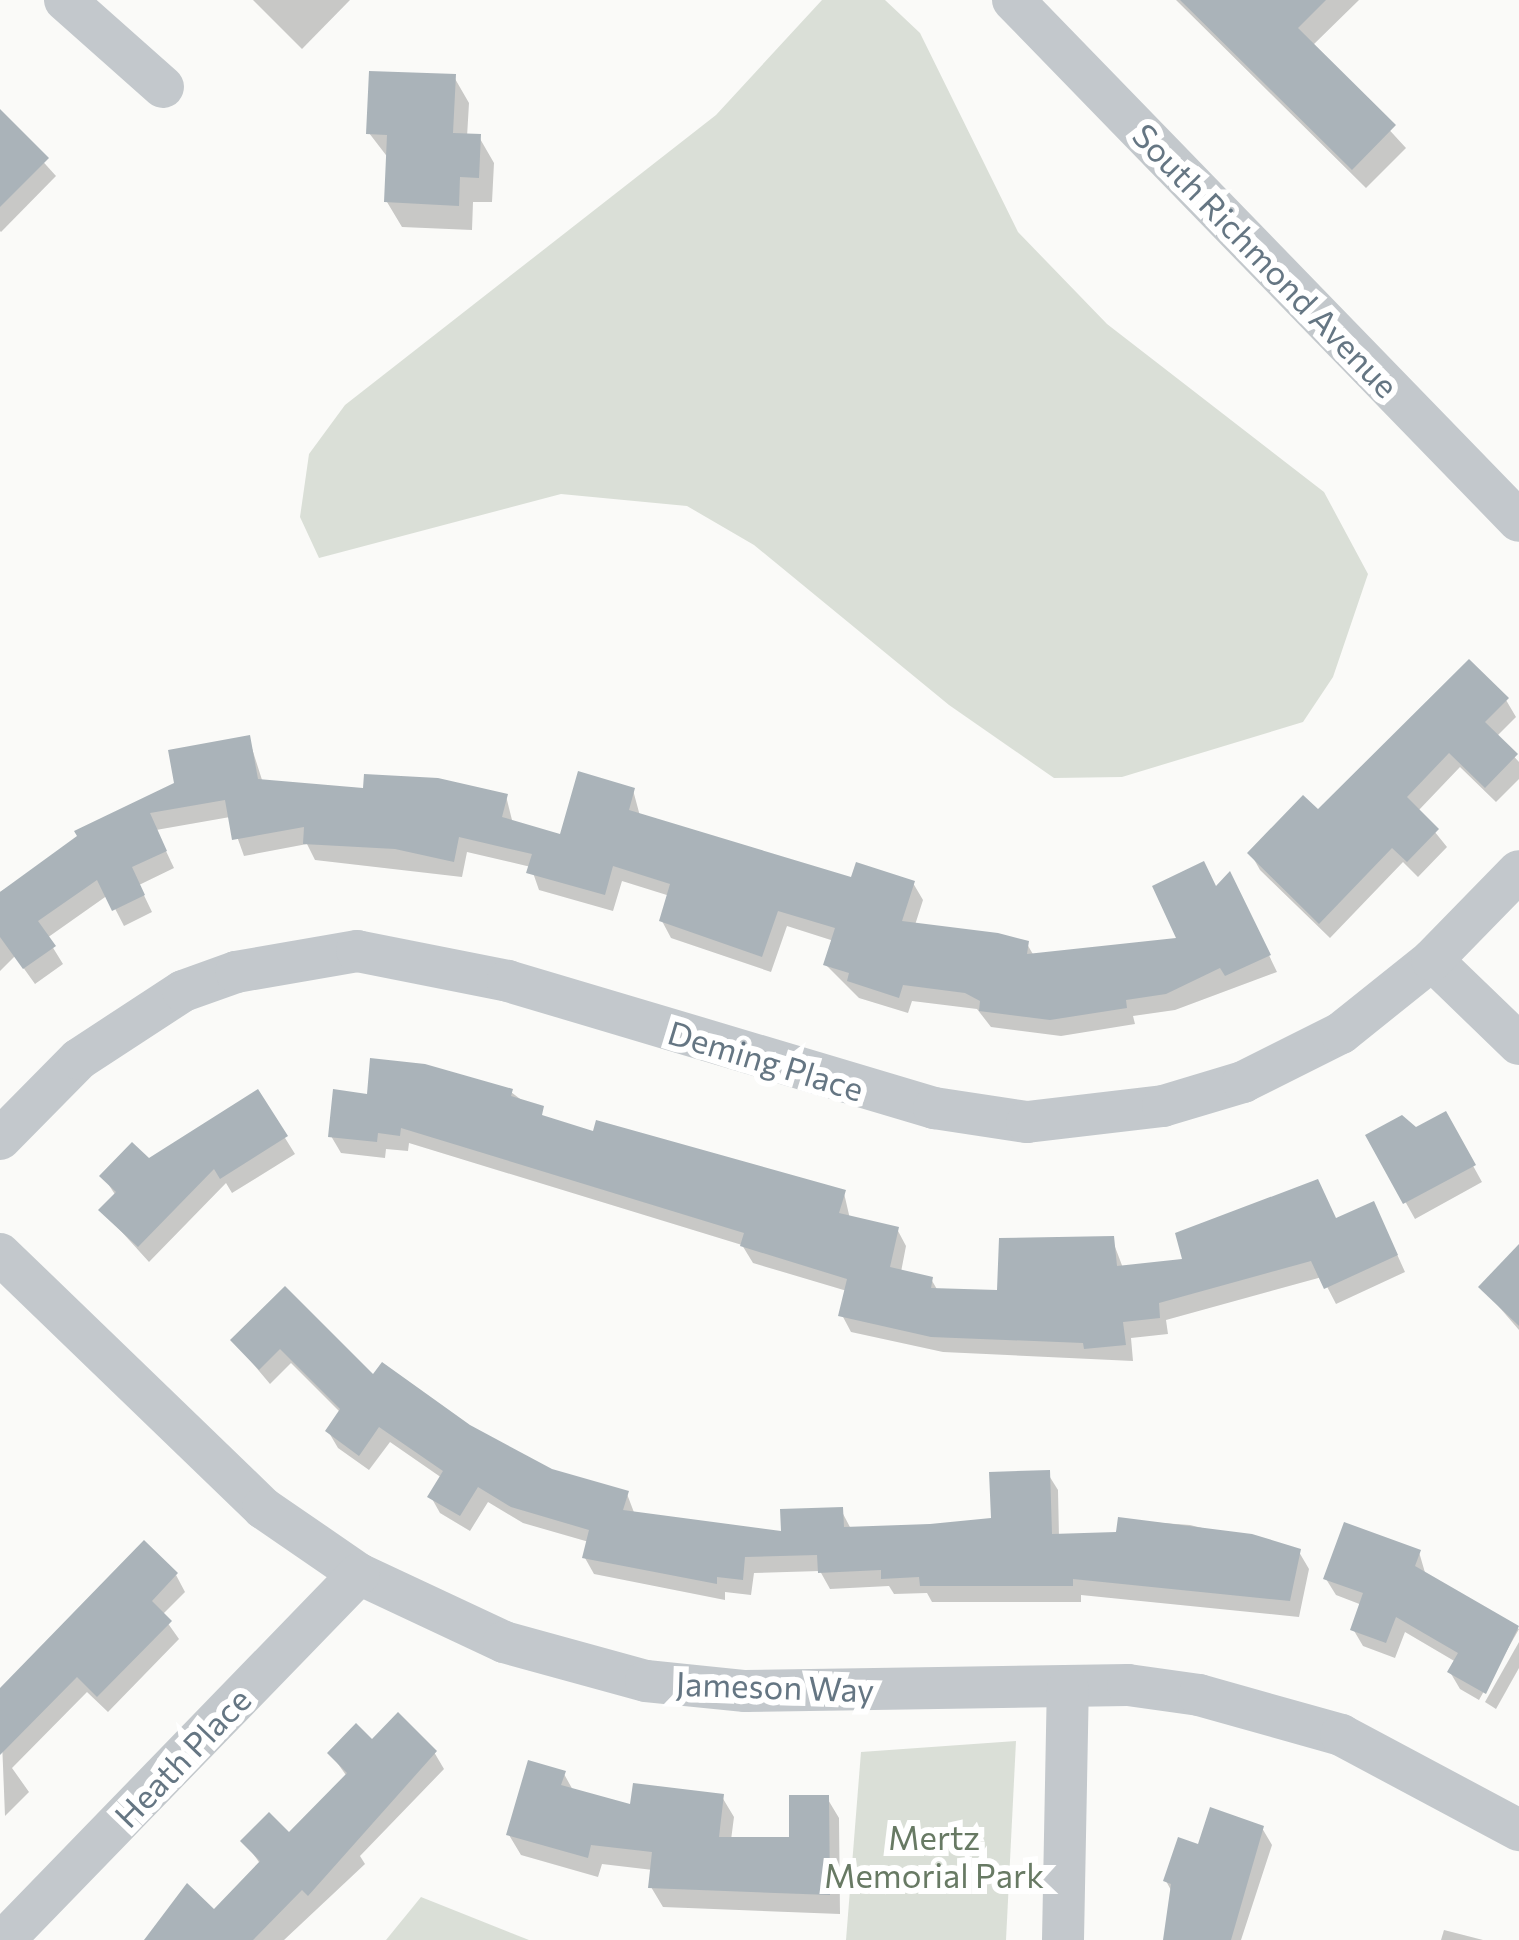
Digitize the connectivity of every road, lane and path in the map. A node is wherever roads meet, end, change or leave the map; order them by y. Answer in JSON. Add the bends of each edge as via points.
{"nodes":[{"id":1,"x":65,"y":0,"type":"edge"},
{"id":2,"x":1013,"y":0,"type":"edge"},
{"id":3,"x":163,"y":87,"type":"dead end"},
{"id":4,"x":1519,"y":520,"type":"edge"},
{"id":5,"x":1519,"y":871,"type":"edge"},
{"id":6,"x":1432,"y":960,"type":"junction"},
{"id":7,"x":1519,"y":1044,"type":"edge"},
{"id":8,"x":0,"y":1139,"type":"edge"},
{"id":9,"x":0,"y":1254,"type":"edge"},
{"id":10,"x":359,"y":1574,"type":"junction"},
{"id":11,"x":1068,"y":1689,"type":"junction"},
{"id":12,"x":1519,"y":1830,"type":"edge"},
{"id":13,"x":4,"y":1940,"type":"edge"},
{"id":14,"x":1063,"y":1940,"type":"edge"}],
"edges":[{"from":1,"to":3,"type":"street"},
{"from":2,"to":4,"type":"street","name":"South Richmond Avenue"},
{"from":5,"to":6,"type":"street","name":"Deming Place"},
{"from":6,"to":7,"type":"street"},
{"from":6,"to":8,"type":"street","name":"Deming Place","via":[[1341,1033],[1243,1082],[1163,1106],[1028,1122],[870,1092],[508,981],[357,951],[253,968],[183,991],[80,1059]]},
{"from":9,"to":10,"type":"street","name":"Jameson Way","via":[[263,1508]]},
{"from":10,"to":11,"type":"street","name":"Jameson Way","via":[[504,1642],[646,1681],[746,1691]]},
{"from":10,"to":13,"type":"street","name":"Heath Place"},
{"from":11,"to":12,"type":"street","name":"Jameson Way","via":[[1128,1684],[1245,1703],[1391,1757]]},
{"from":11,"to":14,"type":"street"}]}
